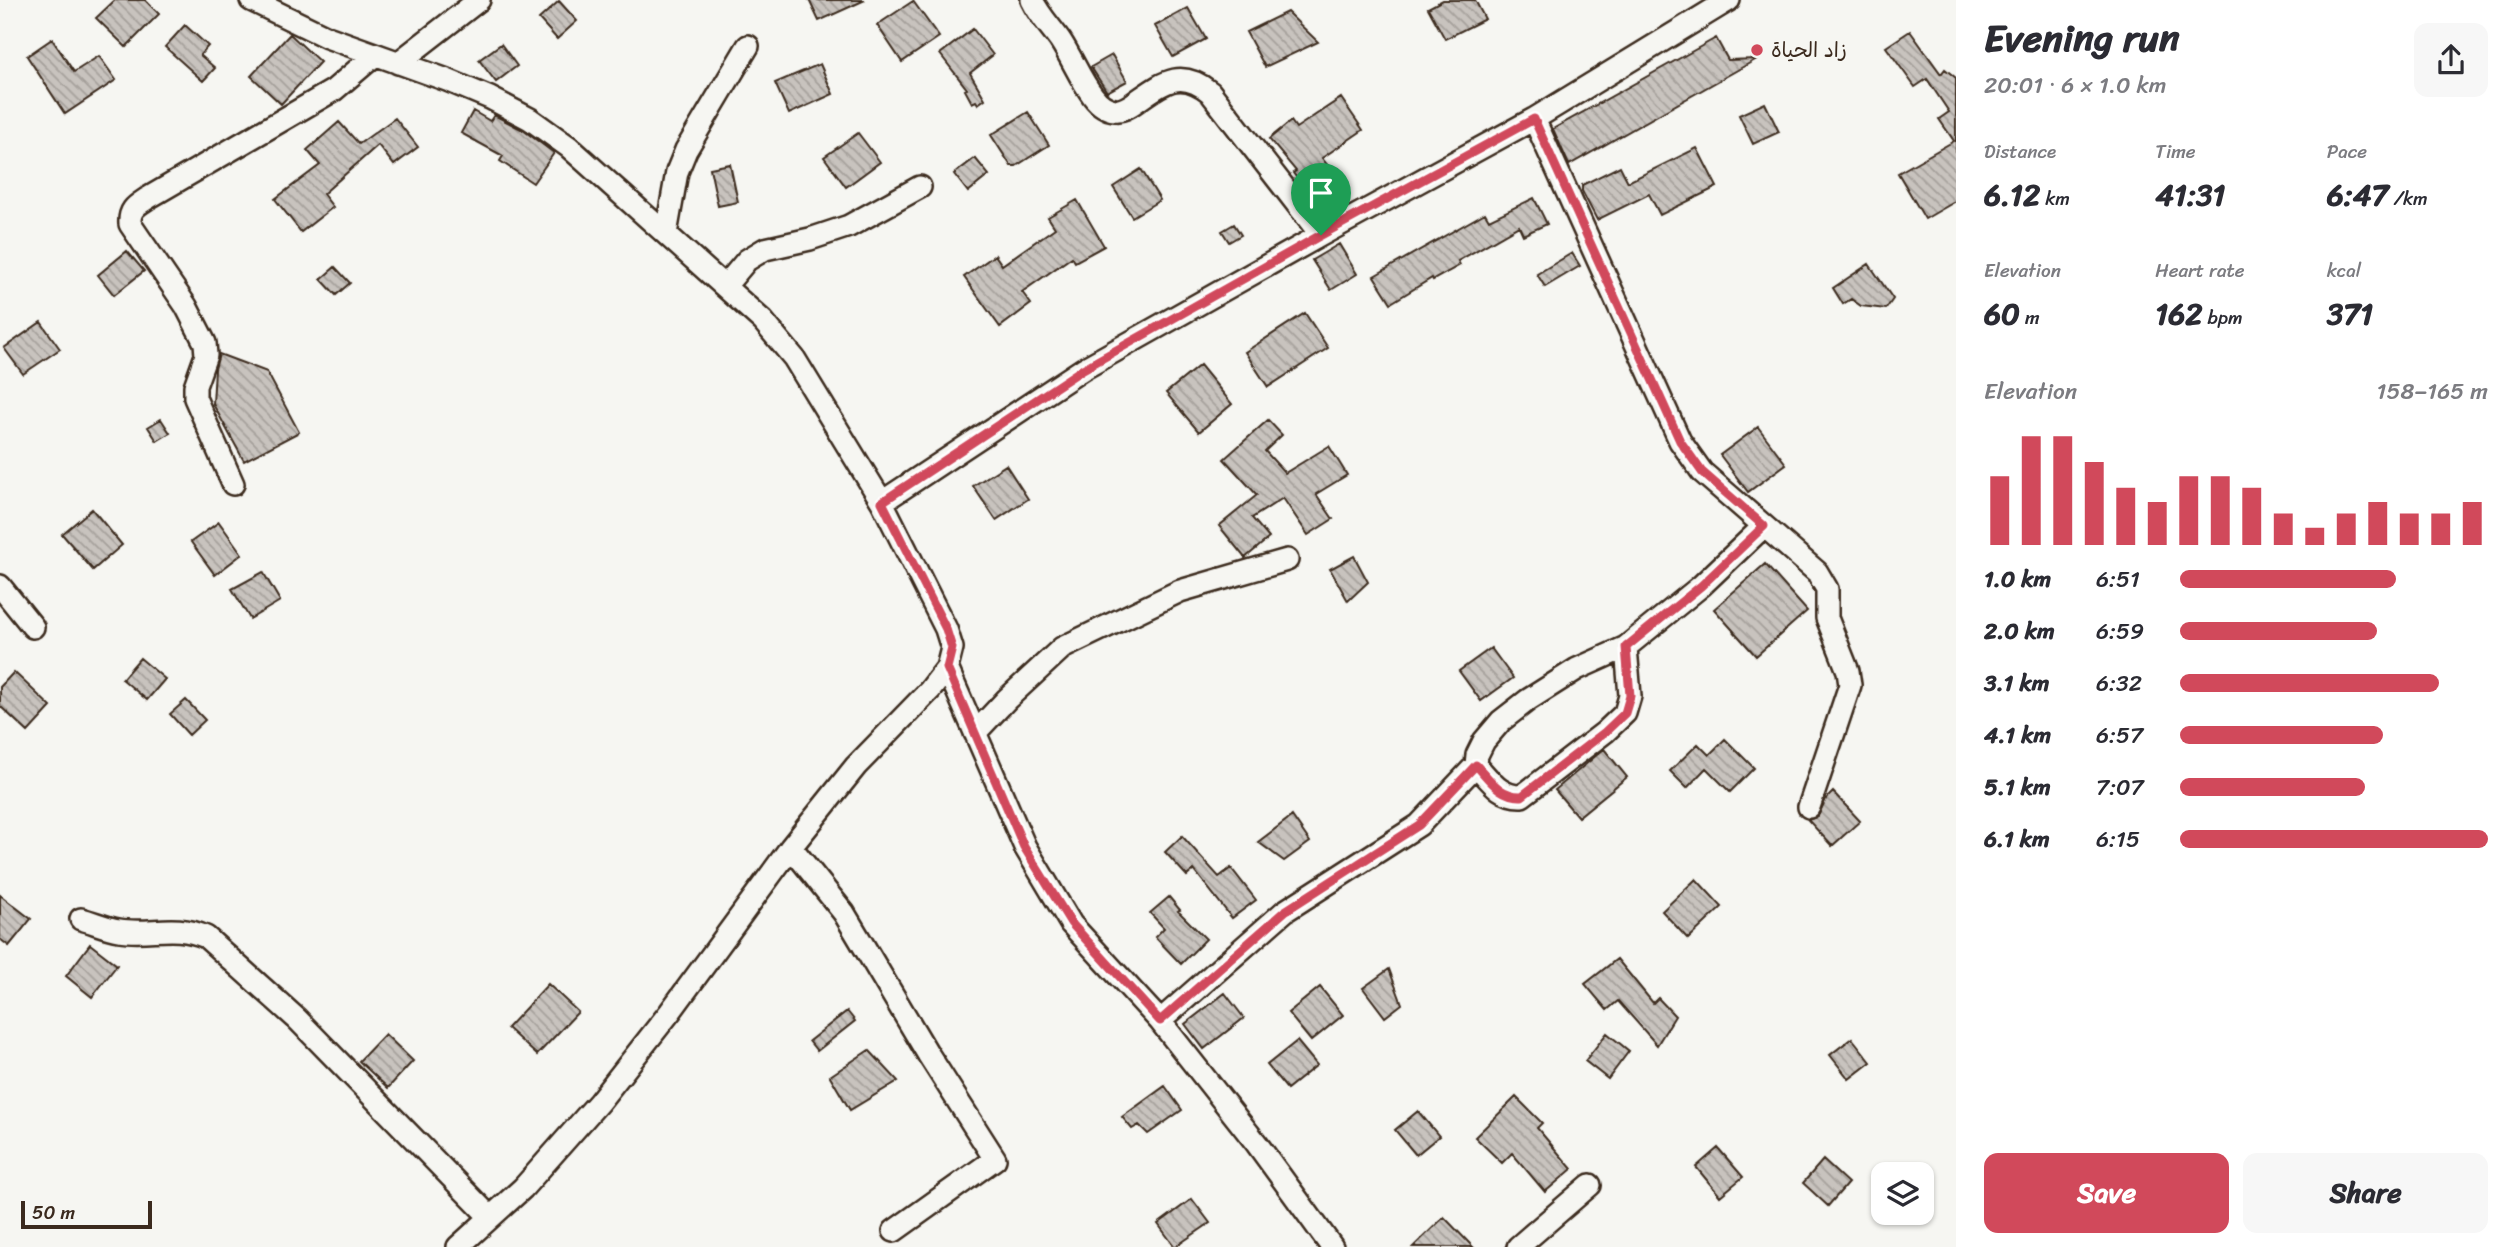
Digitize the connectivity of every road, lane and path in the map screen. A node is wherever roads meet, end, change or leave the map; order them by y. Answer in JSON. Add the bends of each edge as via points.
{"nodes":[{"id":1,"x":251,"y":0,"type":"edge"},
{"id":2,"x":479,"y":0,"type":"edge"},
{"id":3,"x":1032,"y":0,"type":"edge"},
{"id":4,"x":1729,"y":0,"type":"edge"},
{"id":5,"x":748,"y":46,"type":"dead end"},
{"id":6,"x":375,"y":55,"type":"junction"},
{"id":7,"x":398,"y":63,"type":"junction"},
{"id":8,"x":1534,"y":119,"type":"junction"},
{"id":9,"x":920,"y":187,"type":"dead end"},
{"id":10,"x":666,"y":234,"type":"junction"},
{"id":11,"x":1321,"y":235,"type":"junction"},
{"id":12,"x":726,"y":285,"type":"junction"},
{"id":13,"x":233,"y":484,"type":"dead end"},
{"id":14,"x":882,"y":502,"type":"junction"},
{"id":15,"x":1764,"y":526,"type":"junction"},
{"id":16,"x":1287,"y":560,"type":"dead end"},
{"id":17,"x":0,"y":586,"type":"edge"},
{"id":18,"x":33,"y":627,"type":"dead end"},
{"id":19,"x":1626,"y":647,"type":"junction"},
{"id":20,"x":947,"y":668,"type":"junction"},
{"id":21,"x":975,"y":733,"type":"junction"},
{"id":22,"x":1476,"y":765,"type":"junction"},
{"id":23,"x":1809,"y":807,"type":"dead end"},
{"id":24,"x":791,"y":846,"type":"junction"},
{"id":25,"x":81,"y":919,"type":"dead end"},
{"id":26,"x":1160,"y":1021,"type":"junction"},
{"id":27,"x":1590,"y":1185,"type":"dead end"},
{"id":28,"x":490,"y":1217,"type":"junction"},
{"id":29,"x":894,"y":1231,"type":"dead end"},
{"id":30,"x":458,"y":1247,"type":"edge"},
{"id":31,"x":1332,"y":1247,"type":"edge"},
{"id":32,"x":1518,"y":1247,"type":"edge"}],
"edges":[{"from":1,"to":6,"type":"street"},
{"from":2,"to":7,"type":"street"},
{"from":3,"to":11,"type":"street","via":[[1103,107],[1128,108],[1167,81],[1186,78],[1199,83]]},
{"from":4,"to":8,"type":"street"},
{"from":5,"to":10,"type":"street","via":[[686,150],[677,172]]},
{"from":6,"to":7,"type":"street"},
{"from":6,"to":13,"type":"street","via":[[334,90],[148,198],[130,214],[130,224],[186,306],[205,343],[195,398]]},
{"from":7,"to":10,"type":"street","via":[[490,98],[530,119],[569,147]]},
{"from":8,"to":11,"type":"street"},
{"from":8,"to":15,"type":"street","via":[[1680,441],[1702,472]]},
{"from":9,"to":12,"type":"street","via":[[849,226],[765,248],[747,260]]},
{"from":10,"to":12,"type":"street"},
{"from":11,"to":14,"type":"street","via":[[1083,369]]},
{"from":12,"to":14,"type":"street","via":[[794,358]]},
{"from":14,"to":20,"type":"street","via":[[946,629],[952,648]]},
{"from":15,"to":19,"type":"street","via":[[1701,586]]},
{"from":15,"to":23,"type":"street","via":[[1817,572],[1827,589],[1827,618],[1848,671],[1850,685]]},
{"from":16,"to":21,"type":"street","via":[[1180,591],[1062,648]]},
{"from":17,"to":18,"type":"street"},
{"from":19,"to":22,"type":"street","via":[[1577,669],[1528,699],[1484,741]]},
{"from":19,"to":22,"type":"street","via":[[1630,696],[1625,713],[1605,732],[1522,796],[1502,793]]},
{"from":20,"to":21,"type":"street"},
{"from":20,"to":24,"type":"street","via":[[856,766]]},
{"from":21,"to":26,"type":"street","via":[[1024,847],[1071,923]]},
{"from":22,"to":26,"type":"street","via":[[1419,825],[1285,911]]},
{"from":24,"to":28,"type":"street","via":[[599,1102],[523,1188]]},
{"from":24,"to":29,"type":"street","via":[[844,914],[995,1159]]},
{"from":25,"to":28,"type":"street","via":[[119,930],[178,929],[206,937],[297,1018]]},
{"from":26,"to":31,"type":"street"},
{"from":27,"to":32,"type":"street"},
{"from":28,"to":30,"type":"street"}]}
